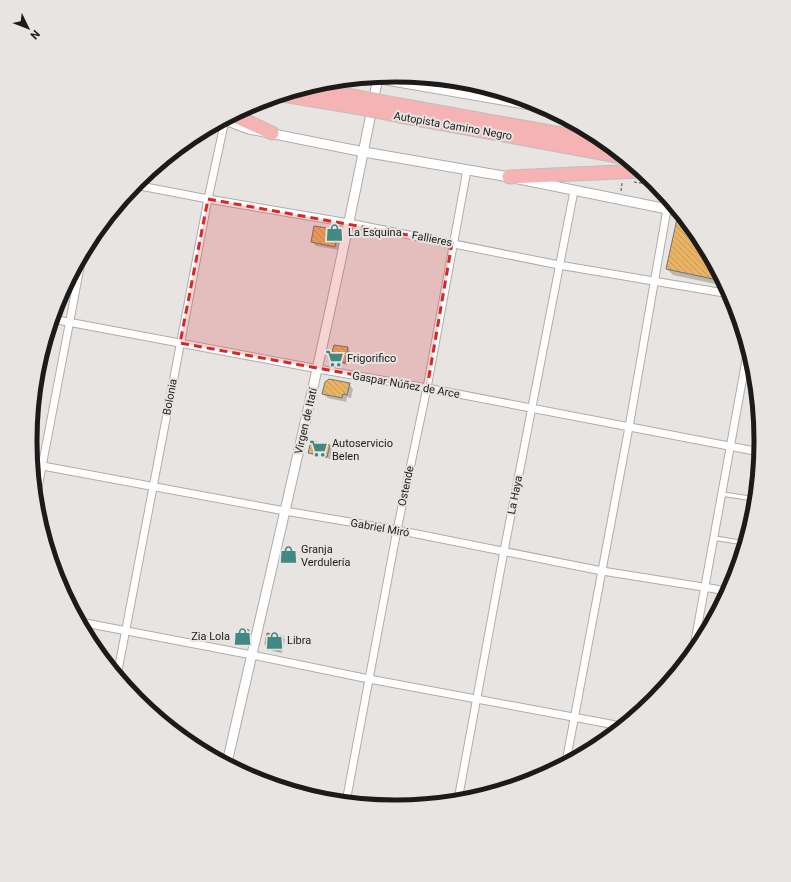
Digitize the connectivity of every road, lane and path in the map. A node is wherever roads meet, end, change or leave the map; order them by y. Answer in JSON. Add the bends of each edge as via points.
{"nodes":[{"id":1,"x":401,"y":82,"type":"edge"},
{"id":2,"x":376,"y":83,"type":"edge"},
{"id":3,"x":317,"y":91,"type":"edge"},
{"id":4,"x":298,"y":96,"type":"edge"},
{"id":5,"x":508,"y":101,"type":"edge"},
{"id":6,"x":357,"y":102,"type":"junction"},
{"id":7,"x":400,"y":111,"type":"junction"},
{"id":8,"x":239,"y":118,"type":"edge"},
{"id":9,"x":231,"y":122,"type":"edge"},
{"id":10,"x":224,"y":127,"type":"edge"},
{"id":11,"x":272,"y":133,"type":"junction"},
{"id":12,"x":589,"y":140,"type":"edge"},
{"id":13,"x":364,"y":152,"type":"junction"},
{"id":14,"x":611,"y":154,"type":"edge"},
{"id":15,"x":466,"y":170,"type":"junction"},
{"id":16,"x":632,"y":171,"type":"edge"},
{"id":17,"x":508,"y":177,"type":"junction"},
{"id":18,"x":623,"y":181,"type":"dead end"},
{"id":19,"x":629,"y":182,"type":"dead end"},
{"id":20,"x":645,"y":184,"type":"edge"},
{"id":21,"x":143,"y":187,"type":"edge"},
{"id":22,"x":574,"y":191,"type":"junction"},
{"id":23,"x":208,"y":199,"type":"junction"},
{"id":24,"x":620,"y":199,"type":"junction"},
{"id":25,"x":667,"y":209,"type":"joint"},
{"id":26,"x":349,"y":223,"type":"junction"},
{"id":27,"x":452,"y":243,"type":"junction"},
{"id":28,"x":559,"y":265,"type":"junction"},
{"id":29,"x":79,"y":273,"type":"edge"},
{"id":30,"x":655,"y":281,"type":"junction"},
{"id":31,"x":722,"y":293,"type":"edge"},
{"id":32,"x":58,"y":320,"type":"edge"},
{"id":33,"x":69,"y":322,"type":"junction"},
{"id":34,"x":180,"y":343,"type":"junction"},
{"id":35,"x":745,"y":363,"type":"edge"},
{"id":36,"x":318,"y":369,"type":"junction"},
{"id":37,"x":427,"y":388,"type":"junction"},
{"id":38,"x":531,"y":408,"type":"junction"},
{"id":39,"x":629,"y":427,"type":"junction"},
{"id":40,"x":730,"y":447,"type":"junction"},
{"id":41,"x":754,"y":451,"type":"edge"},
{"id":42,"x":38,"y":465,"type":"edge"},
{"id":43,"x":42,"y":466,"type":"junction"},
{"id":44,"x":39,"y":480,"type":"edge"},
{"id":45,"x":153,"y":486,"type":"junction"},
{"id":46,"x":722,"y":494,"type":"junction"},
{"id":47,"x":749,"y":498,"type":"edge"},
{"id":48,"x":285,"y":511,"type":"junction"},
{"id":49,"x":397,"y":530,"type":"junction"},
{"id":50,"x":713,"y":538,"type":"junction"},
{"id":51,"x":739,"y":542,"type":"edge"},
{"id":52,"x":504,"y":551,"type":"junction"},
{"id":53,"x":602,"y":571,"type":"junction"},
{"id":54,"x":705,"y":587,"type":"junction"},
{"id":55,"x":722,"y":590,"type":"edge"},
{"id":56,"x":87,"y":624,"type":"edge"},
{"id":57,"x":126,"y":632,"type":"junction"},
{"id":58,"x":696,"y":637,"type":"edge"},
{"id":59,"x":252,"y":655,"type":"junction"},
{"id":60,"x":119,"y":668,"type":"edge"},
{"id":61,"x":369,"y":679,"type":"junction"},
{"id":62,"x":477,"y":699,"type":"junction"},
{"id":63,"x":574,"y":718,"type":"junction"},
{"id":64,"x":614,"y":725,"type":"edge"},
{"id":65,"x":567,"y":755,"type":"edge"},
{"id":66,"x":228,"y":758,"type":"edge"},
{"id":67,"x":459,"y":794,"type":"edge"},
{"id":68,"x":347,"y":796,"type":"edge"}],
"edges":[{"from":1,"to":5,"type":"street"},
{"from":2,"to":13,"type":"street","name":"Virgen de Itatí"},
{"from":3,"to":6,"type":"highway","name":"Autopista Camino Negro"},
{"from":4,"to":6,"type":"highway","name":"Autopista Camino Negro"},
{"from":6,"to":7,"type":"highway","name":"Autopista Camino Negro","bridge":true},
{"from":7,"to":12,"type":"highway","name":"Autopista Camino Negro"},
{"from":7,"to":14,"type":"highway","name":"Autopista Camino Negro"},
{"from":8,"to":11,"type":"highway"},
{"from":9,"to":11,"type":"street"},
{"from":10,"to":23,"type":"street","name":"Bolonia"},
{"from":11,"to":13,"type":"street"},
{"from":13,"to":15,"type":"street"},
{"from":13,"to":26,"type":"street","name":"Virgen de Itatí"},
{"from":15,"to":17,"type":"street"},
{"from":15,"to":27,"type":"street","name":"Ostende"},
{"from":16,"to":17,"type":"highway"},
{"from":17,"to":22,"type":"street"},
{"from":18,"to":24,"type":"path"},
{"from":19,"to":20,"type":"path"},
{"from":21,"to":23,"type":"street","name":"Fallieres"},
{"from":22,"to":24,"type":"street"},
{"from":22,"to":28,"type":"street","name":"La Haya"},
{"from":23,"to":26,"type":"street","name":"Fallieres"},
{"from":23,"to":34,"type":"street","name":"Bolonia"},
{"from":24,"to":25,"type":"street"},
{"from":25,"to":30,"type":"street"},
{"from":26,"to":27,"type":"street","name":"Fallieres"},
{"from":26,"to":36,"type":"street","name":"Virgen de Itatí"},
{"from":27,"to":28,"type":"street","name":"Fallieres"},
{"from":27,"to":37,"type":"street","name":"Ostende"},
{"from":28,"to":30,"type":"street","name":"Fallieres"},
{"from":28,"to":38,"type":"street","name":"La Haya"},
{"from":29,"to":33,"type":"street"},
{"from":30,"to":31,"type":"street","name":"Fallieres"},
{"from":30,"to":39,"type":"street"},
{"from":32,"to":33,"type":"street","name":"Gaspar Núñez de Arce"},
{"from":33,"to":34,"type":"street","name":"Gaspar Núñez de Arce"},
{"from":33,"to":43,"type":"street"},
{"from":34,"to":36,"type":"street","name":"Gaspar Núñez de Arce"},
{"from":34,"to":45,"type":"street","name":"Bolonia"},
{"from":35,"to":40,"type":"street"},
{"from":36,"to":37,"type":"street","name":"Gaspar Núñez de Arce"},
{"from":36,"to":48,"type":"street","name":"Virgen de Itatí"},
{"from":37,"to":38,"type":"street","name":"Gaspar Núñez de Arce"},
{"from":37,"to":49,"type":"street","name":"Ostende"},
{"from":38,"to":39,"type":"street","name":"Gaspar Núñez de Arce"},
{"from":38,"to":52,"type":"street","name":"La Haya"},
{"from":39,"to":40,"type":"street","name":"Gaspar Núñez de Arce"},
{"from":39,"to":53,"type":"street"},
{"from":40,"to":41,"type":"street","name":"Gaspar Núñez de Arce"},
{"from":40,"to":46,"type":"street"},
{"from":42,"to":43,"type":"street","name":"Gabriel Miró"},
{"from":43,"to":44,"type":"street"},
{"from":43,"to":45,"type":"street","name":"Gabriel Miró"},
{"from":45,"to":48,"type":"street","name":"Gabriel Miró"},
{"from":45,"to":57,"type":"street","name":"Bolonia"},
{"from":46,"to":47,"type":"lane"},
{"from":46,"to":50,"type":"street"},
{"from":48,"to":49,"type":"street","name":"Gabriel Miró"},
{"from":48,"to":59,"type":"street","name":"Virgen de Itatí"},
{"from":49,"to":52,"type":"street","name":"Gabriel Miró"},
{"from":49,"to":61,"type":"street","name":"Ostende"},
{"from":50,"to":51,"type":"lane"},
{"from":50,"to":54,"type":"street"},
{"from":52,"to":53,"type":"street","name":"Gabriel Miró"},
{"from":52,"to":62,"type":"street","name":"La Haya"},
{"from":53,"to":54,"type":"street","name":"Gabriel Miró"},
{"from":53,"to":63,"type":"street"},
{"from":54,"to":55,"type":"street","name":"Gabriel Miró"},
{"from":54,"to":58,"type":"street"},
{"from":56,"to":57,"type":"street"},
{"from":57,"to":59,"type":"street"},
{"from":57,"to":60,"type":"street","name":"Bolonia"},
{"from":59,"to":61,"type":"street"},
{"from":59,"to":66,"type":"street","name":"Virgen de Itatí"},
{"from":61,"to":62,"type":"street"},
{"from":61,"to":68,"type":"street","name":"Ostende"},
{"from":62,"to":63,"type":"street"},
{"from":62,"to":67,"type":"street","name":"La Haya"},
{"from":63,"to":64,"type":"street"},
{"from":63,"to":65,"type":"street"}]}
